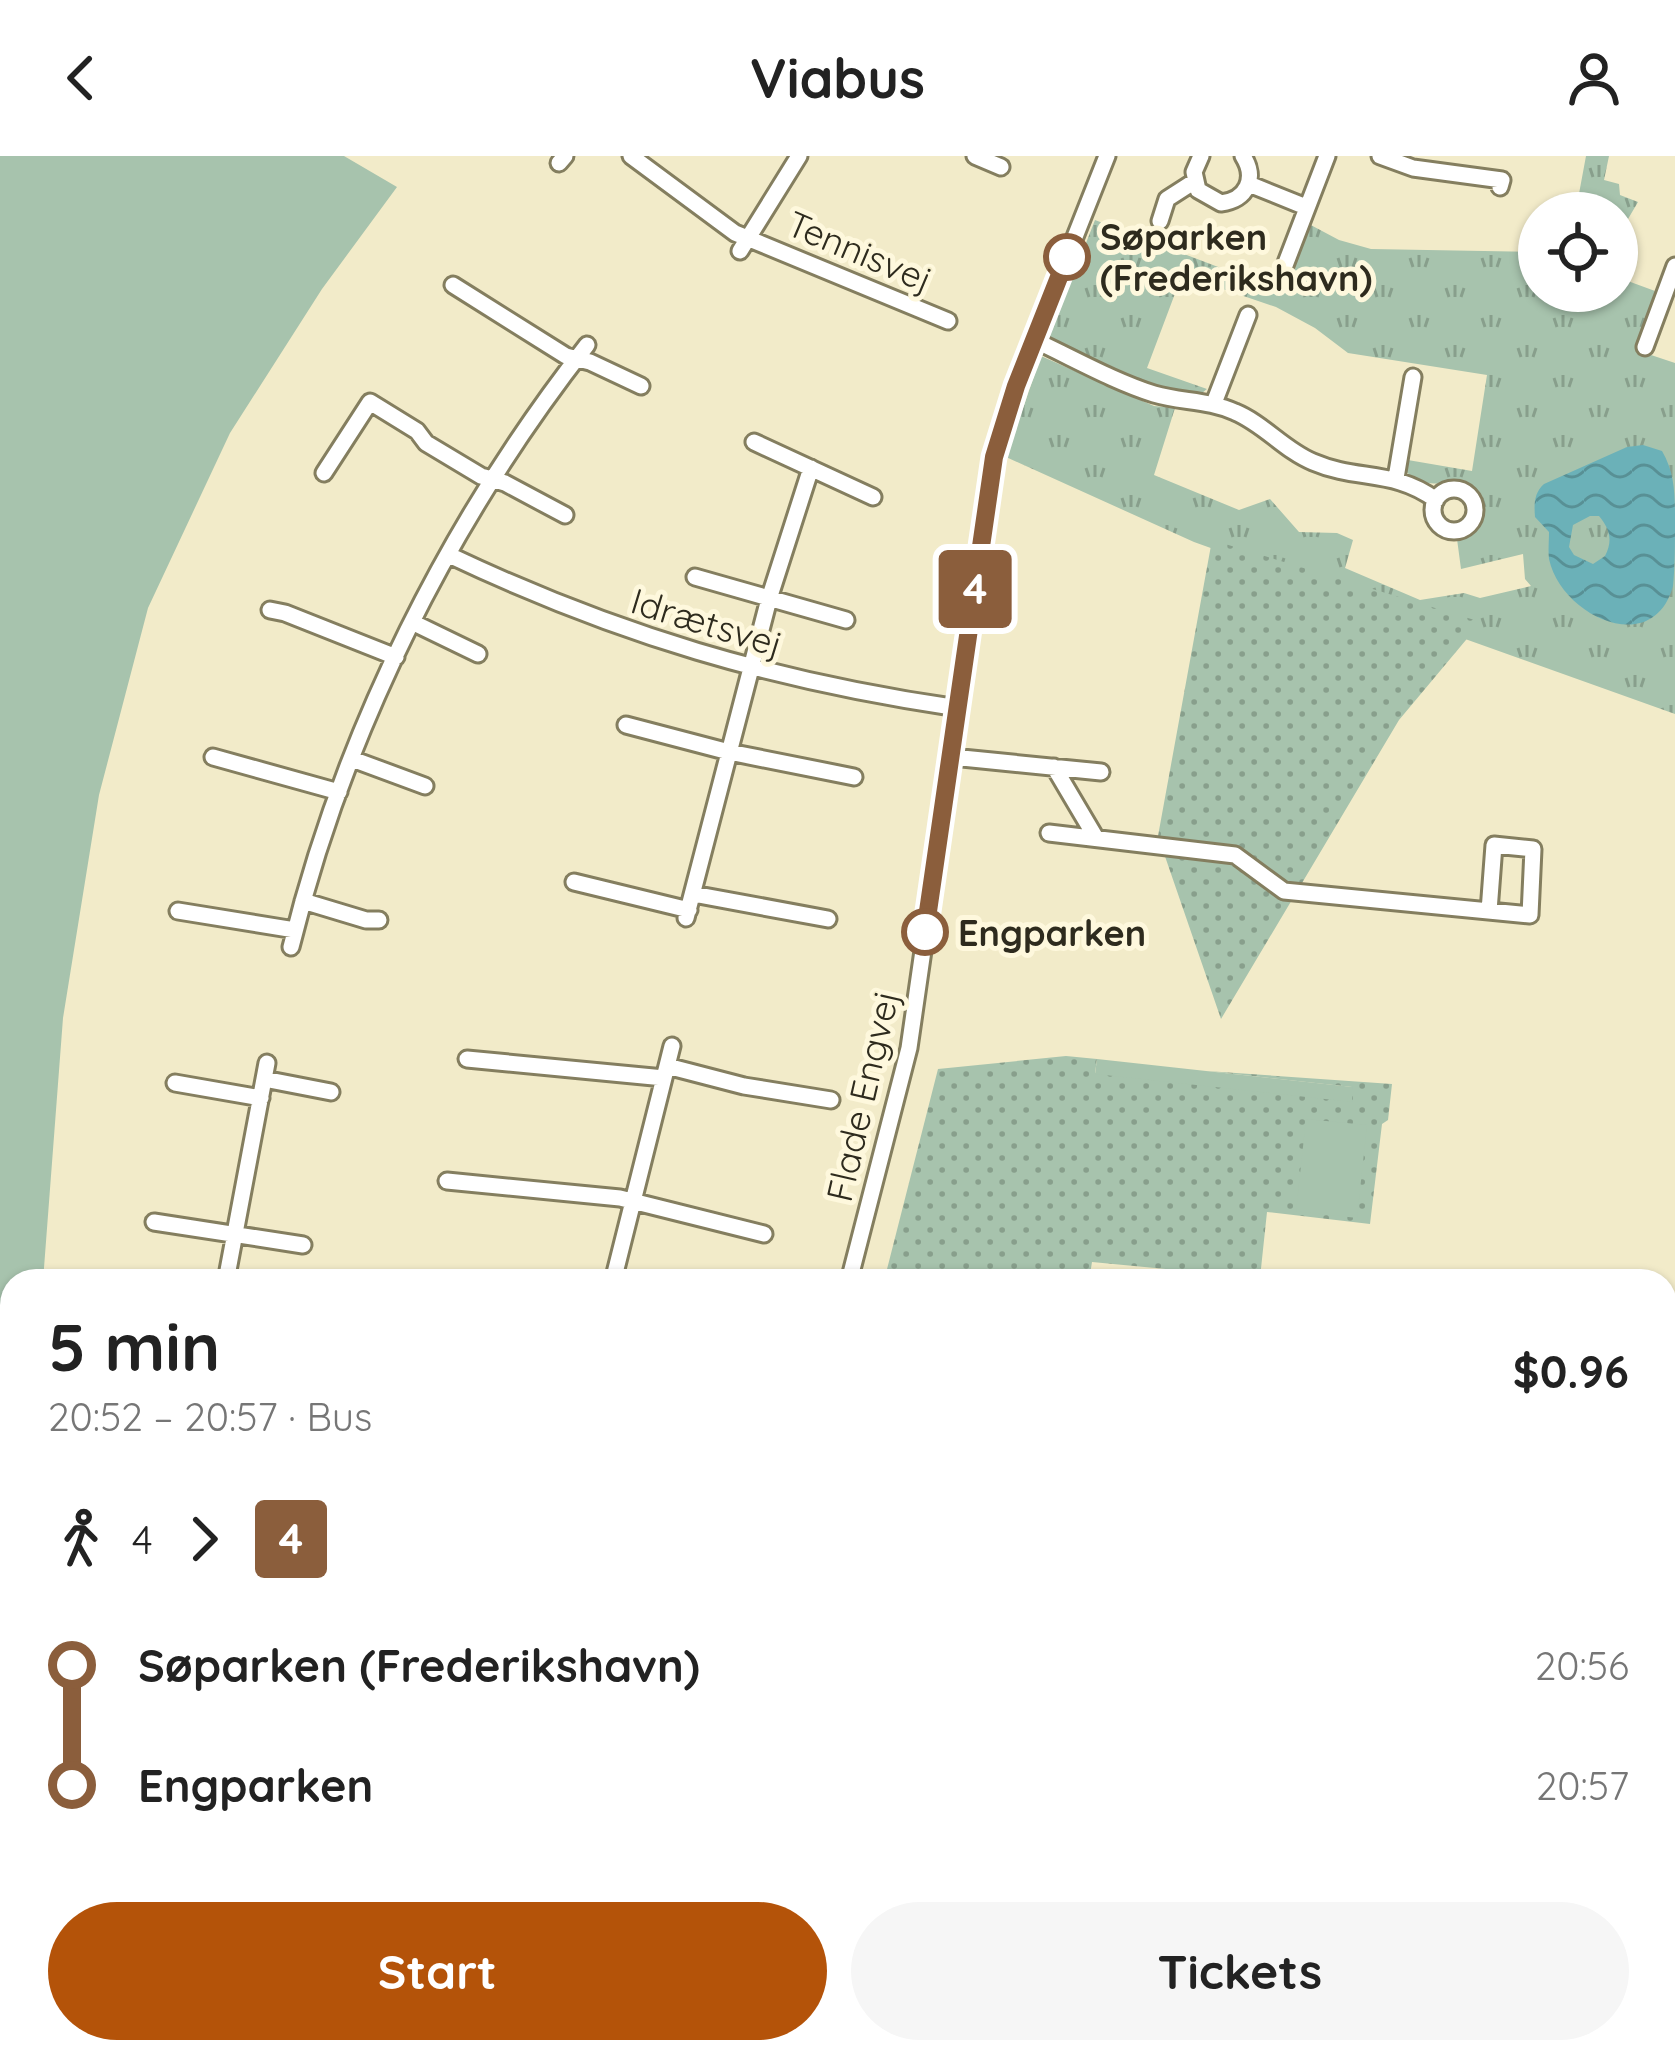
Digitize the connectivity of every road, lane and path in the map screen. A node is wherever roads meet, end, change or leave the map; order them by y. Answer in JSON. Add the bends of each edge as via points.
{"nodes":[{"id":1,"x":631,"y":156,"type":"edge"},
{"id":2,"x":799,"y":156,"type":"edge"},
{"id":3,"x":975,"y":156,"type":"edge"},
{"id":4,"x":1107,"y":156,"type":"edge"},
{"id":5,"x":1201,"y":156,"type":"edge"},
{"id":6,"x":1243,"y":156,"type":"edge"},
{"id":7,"x":1327,"y":156,"type":"edge"},
{"id":8,"x":1381,"y":156,"type":"edge"},
{"id":9,"x":1001,"y":166,"type":"dead end"},
{"id":10,"x":1195,"y":181,"type":"junction"},
{"id":11,"x":1249,"y":184,"type":"junction"},
{"id":12,"x":1500,"y":187,"type":"dead end"},
{"id":13,"x":1306,"y":207,"type":"junction"},
{"id":14,"x":1160,"y":221,"type":"dead end"},
{"id":15,"x":744,"y":244,"type":"junction"},
{"id":16,"x":1673,"y":275,"type":"edge"},
{"id":17,"x":1279,"y":281,"type":"dead end"},
{"id":18,"x":454,"y":285,"type":"dead end"},
{"id":19,"x":1248,"y":315,"type":"dead end"},
{"id":20,"x":947,"y":321,"type":"dead end"},
{"id":21,"x":1034,"y":340,"type":"junction"},
{"id":22,"x":1645,"y":347,"type":"dead end"},
{"id":23,"x":582,"y":352,"type":"junction"},
{"id":24,"x":1413,"y":377,"type":"dead end"},
{"id":25,"x":640,"y":386,"type":"dead end"},
{"id":26,"x":1214,"y":403,"type":"junction"},
{"id":27,"x":754,"y":442,"type":"dead end"},
{"id":28,"x":811,"y":469,"type":"junction"},
{"id":29,"x":324,"y":473,"type":"dead end"},
{"id":30,"x":1396,"y":478,"type":"junction"},
{"id":31,"x":493,"y":479,"type":"junction"},
{"id":32,"x":873,"y":497,"type":"dead end"},
{"id":33,"x":1436,"y":500,"type":"dead end"},
{"id":34,"x":565,"y":515,"type":"dead end"},
{"id":35,"x":449,"y":555,"type":"junction"},
{"id":36,"x":695,"y":577,"type":"dead end"},
{"id":37,"x":769,"y":598,"type":"junction"},
{"id":38,"x":270,"y":610,"type":"dead end"},
{"id":39,"x":846,"y":620,"type":"dead end"},
{"id":40,"x":414,"y":623,"type":"junction"},
{"id":41,"x":478,"y":654,"type":"dead end"},
{"id":42,"x":396,"y":657,"type":"junction"},
{"id":43,"x":751,"y":670,"type":"junction"},
{"id":44,"x":958,"y":709,"type":"junction"},
{"id":45,"x":626,"y":725,"type":"dead end"},
{"id":46,"x":729,"y":752,"type":"junction"},
{"id":47,"x":952,"y":757,"type":"junction"},
{"id":48,"x":213,"y":758,"type":"dead end"},
{"id":49,"x":352,"y":759,"type":"junction"},
{"id":50,"x":1054,"y":767,"type":"junction"},
{"id":51,"x":1101,"y":772,"type":"dead end"},
{"id":52,"x":854,"y":778,"type":"dead end"},
{"id":53,"x":425,"y":786,"type":"dead end"},
{"id":54,"x":339,"y":791,"type":"junction"},
{"id":55,"x":1049,"y":833,"type":"dead end"},
{"id":56,"x":1096,"y":838,"type":"junction"},
{"id":57,"x":574,"y":882,"type":"dead end"},
{"id":58,"x":304,"y":902,"type":"junction"},
{"id":59,"x":689,"y":908,"type":"junction"},
{"id":60,"x":178,"y":911,"type":"dead end"},
{"id":61,"x":1489,"y":911,"type":"junction"},
{"id":62,"x":828,"y":919,"type":"dead end"},
{"id":63,"x":379,"y":920,"type":"dead end"},
{"id":64,"x":672,"y":1046,"type":"dead end"},
{"id":65,"x":467,"y":1059,"type":"dead end"},
{"id":66,"x":666,"y":1072,"type":"junction"},
{"id":67,"x":175,"y":1083,"type":"dead end"},
{"id":68,"x":331,"y":1092,"type":"dead end"},
{"id":69,"x":260,"y":1098,"type":"junction"},
{"id":70,"x":831,"y":1100,"type":"dead end"},
{"id":71,"x":447,"y":1181,"type":"dead end"},
{"id":72,"x":634,"y":1202,"type":"junction"},
{"id":73,"x":154,"y":1222,"type":"dead end"},
{"id":74,"x":764,"y":1234,"type":"dead end"},
{"id":75,"x":235,"y":1235,"type":"junction"},
{"id":76,"x":304,"y":1245,"type":"dead end"},
{"id":77,"x":228,"y":1269,"type":"edge"},
{"id":78,"x":616,"y":1269,"type":"edge"},
{"id":79,"x":852,"y":1269,"type":"edge"}],
"edges":[{"from":1,"to":15,"type":"street","name":"Tennisvej"},
{"from":2,"to":15,"type":"street","name":"Tennisvej"},
{"from":3,"to":9,"type":"street"},
{"from":4,"to":21,"type":"street","name":"Flade Engvej"},
{"from":5,"to":10,"type":"street"},
{"from":6,"to":11,"type":"street"},
{"from":7,"to":13,"type":"street"},
{"from":8,"to":12,"type":"street","via":[[1502,180]]},
{"from":10,"to":11,"type":"street","via":[[1221,203],[1238,199]]},
{"from":10,"to":14,"type":"street","via":[[1167,199]]},
{"from":11,"to":13,"type":"street"},
{"from":13,"to":17,"type":"street"},
{"from":15,"to":20,"type":"street","name":"Tennisvej"},
{"from":16,"to":22,"type":"street"},
{"from":18,"to":23,"type":"street","via":[[566,356]]},
{"from":19,"to":26,"type":"street"},
{"from":21,"to":26,"type":"street","via":[[1149,393]]},
{"from":21,"to":44,"type":"street","name":"Flade Engvej","via":[[994,457]]},
{"from":23,"to":25,"type":"street"},
{"from":23,"to":31,"type":"street"},
{"from":24,"to":30,"type":"street"},
{"from":26,"to":30,"type":"street","via":[[1313,462]]},
{"from":27,"to":28,"type":"street"},
{"from":28,"to":32,"type":"street"},
{"from":28,"to":37,"type":"street"},
{"from":29,"to":31,"type":"street","via":[[370,402]]},
{"from":30,"to":33,"type":"street"},
{"from":31,"to":34,"type":"street"},
{"from":31,"to":35,"type":"street"},
{"from":35,"to":40,"type":"street"},
{"from":35,"to":43,"type":"street","name":"Idrætsvej","via":[[603,622]]},
{"from":36,"to":37,"type":"street"},
{"from":37,"to":39,"type":"street"},
{"from":37,"to":43,"type":"street"},
{"from":38,"to":42,"type":"street"},
{"from":40,"to":41,"type":"street"},
{"from":40,"to":42,"type":"street"},
{"from":42,"to":49,"type":"street"},
{"from":43,"to":44,"type":"street","name":"Idrætsvej"},
{"from":43,"to":46,"type":"street"},
{"from":44,"to":47,"type":"street","name":"Flade Engvej"},
{"from":45,"to":46,"type":"street"},
{"from":46,"to":52,"type":"street"},
{"from":46,"to":59,"type":"street"},
{"from":47,"to":50,"type":"street"},
{"from":47,"to":79,"type":"street","name":"Flade Engvej","via":[[909,1048]]},
{"from":48,"to":54,"type":"street"},
{"from":49,"to":53,"type":"street"},
{"from":49,"to":54,"type":"street"},
{"from":50,"to":51,"type":"street"},
{"from":50,"to":56,"type":"street"},
{"from":54,"to":58,"type":"street"},
{"from":55,"to":56,"type":"street"},
{"from":56,"to":61,"type":"street","via":[[1235,854],[1284,891]]},
{"from":57,"to":59,"type":"street"},
{"from":58,"to":60,"type":"street","via":[[293,939]]},
{"from":58,"to":63,"type":"street"},
{"from":59,"to":62,"type":"street"},
{"from":61,"to":61,"type":"street","via":[[1530,915],[1533,849],[1494,845]]},
{"from":64,"to":66,"type":"street"},
{"from":65,"to":66,"type":"street"},
{"from":66,"to":70,"type":"street"},
{"from":66,"to":72,"type":"street"},
{"from":67,"to":69,"type":"street"},
{"from":68,"to":69,"type":"street","via":[[266,1071]]},
{"from":69,"to":75,"type":"street"},
{"from":71,"to":72,"type":"street"},
{"from":72,"to":74,"type":"street"},
{"from":72,"to":78,"type":"street"},
{"from":73,"to":75,"type":"street"},
{"from":75,"to":76,"type":"street"},
{"from":75,"to":77,"type":"street"}]}
